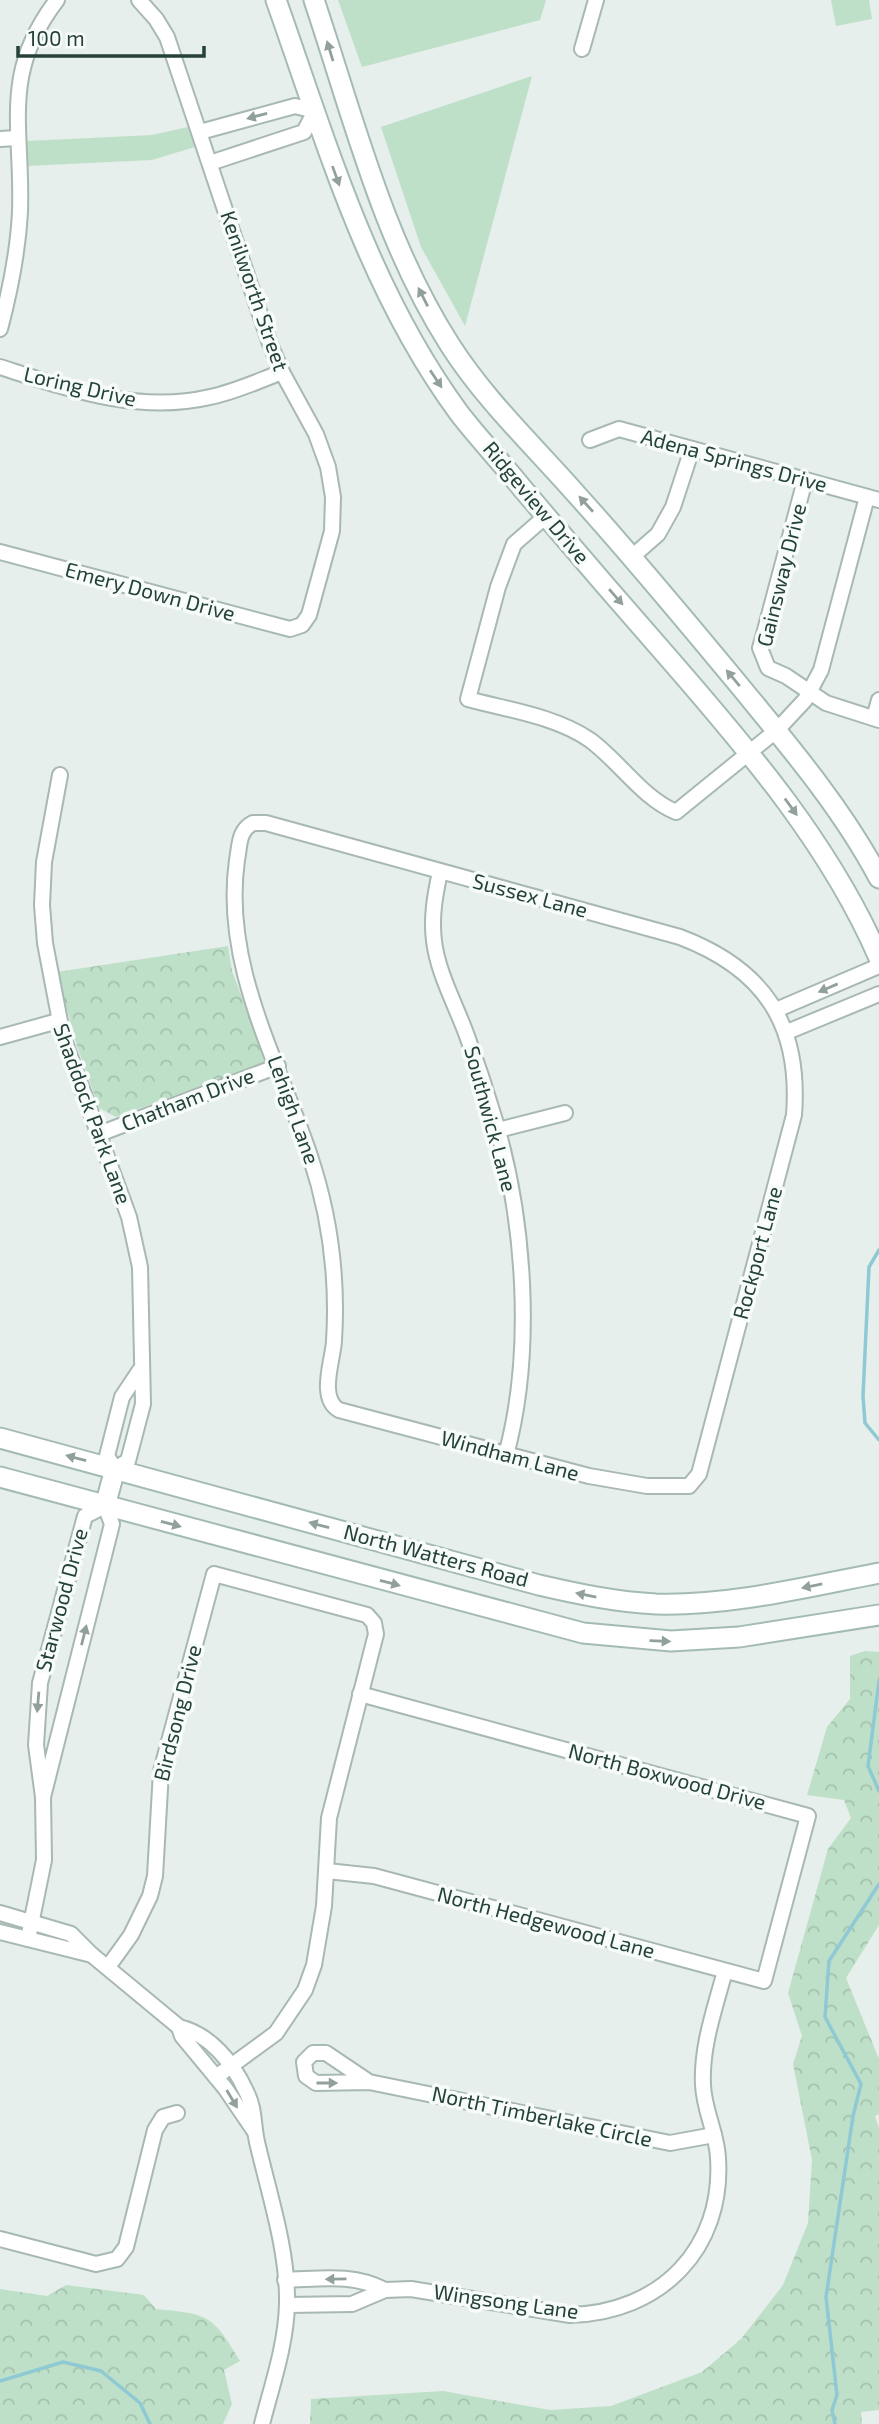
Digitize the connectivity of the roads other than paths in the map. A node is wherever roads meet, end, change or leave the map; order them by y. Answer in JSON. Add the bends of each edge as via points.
{"nodes":[{"id":1,"x":57,"y":0,"type":"edge"},
{"id":2,"x":139,"y":0,"type":"edge"},
{"id":3,"x":276,"y":0,"type":"edge"},
{"id":4,"x":314,"y":0,"type":"edge"},
{"id":5,"x":596,"y":0,"type":"edge"},
{"id":6,"x":582,"y":49,"type":"dead end"},
{"id":7,"x":346,"y":102,"type":"junction"},
{"id":8,"x":315,"y":111,"type":"junction"},
{"id":9,"x":200,"y":132,"type":"junction"},
{"id":10,"x":17,"y":138,"type":"junction"},
{"id":11,"x":0,"y":139,"type":"edge"},
{"id":12,"x":210,"y":163,"type":"junction"},
{"id":13,"x":0,"y":329,"type":"edge"},
{"id":14,"x":0,"y":367,"type":"edge"},
{"id":15,"x":282,"y":373,"type":"junction"},
{"id":16,"x":590,"y":440,"type":"dead end"},
{"id":17,"x":692,"y":449,"type":"junction"},
{"id":18,"x":805,"y":481,"type":"junction"},
{"id":19,"x":873,"y":498,"type":"edge"},
{"id":20,"x":546,"y":516,"type":"junction"},
{"id":21,"x":0,"y":552,"type":"edge"},
{"id":22,"x":633,"y":556,"type":"junction"},
{"id":23,"x":299,"y":626,"type":"joint"},
{"id":24,"x":809,"y":692,"type":"junction"},
{"id":25,"x":879,"y":700,"type":"edge"},
{"id":26,"x":876,"y":719,"type":"edge"},
{"id":27,"x":776,"y":730,"type":"junction"},
{"id":28,"x":751,"y":752,"type":"junction"},
{"id":29,"x":60,"y":775,"type":"dead end"},
{"id":30,"x":249,"y":825,"type":"joint"},
{"id":31,"x":440,"y":872,"type":"junction"},
{"id":32,"x":879,"y":878,"type":"edge"},
{"id":33,"x":879,"y":958,"type":"edge"},
{"id":34,"x":879,"y":966,"type":"edge"},
{"id":35,"x":879,"y":994,"type":"edge"},
{"id":36,"x":58,"y":1021,"type":"junction"},
{"id":37,"x":782,"y":1021,"type":"junction"},
{"id":38,"x":0,"y":1037,"type":"edge"},
{"id":39,"x":278,"y":1066,"type":"junction"},
{"id":40,"x":565,"y":1113,"type":"dead end"},
{"id":41,"x":498,"y":1130,"type":"junction"},
{"id":42,"x":99,"y":1134,"type":"junction"},
{"id":43,"x":140,"y":1370,"type":"junction"},
{"id":44,"x":330,"y":1403,"type":"joint"},
{"id":45,"x":0,"y":1438,"type":"edge"},
{"id":46,"x":506,"y":1455,"type":"junction"},
{"id":47,"x":115,"y":1469,"type":"junction"},
{"id":48,"x":0,"y":1477,"type":"edge"},
{"id":49,"x":693,"y":1482,"type":"joint"},
{"id":50,"x":105,"y":1506,"type":"junction"},
{"id":51,"x":879,"y":1573,"type":"edge"},
{"id":52,"x":879,"y":1615,"type":"edge"},
{"id":53,"x":360,"y":1693,"type":"junction"},
{"id":54,"x":43,"y":1797,"type":"junction"},
{"id":55,"x":327,"y":1871,"type":"junction"},
{"id":56,"x":0,"y":1913,"type":"edge"},
{"id":57,"x":32,"y":1922,"type":"junction"},
{"id":58,"x":0,"y":1933,"type":"edge"},
{"id":59,"x":28,"y":1939,"type":"junction"},
{"id":60,"x":92,"y":1955,"type":"junction"},
{"id":61,"x":107,"y":1967,"type":"junction"},
{"id":62,"x":725,"y":1971,"type":"junction"},
{"id":63,"x":764,"y":1982,"type":"joint"},
{"id":64,"x":179,"y":2026,"type":"junction"},
{"id":65,"x":230,"y":2067,"type":"junction"},
{"id":66,"x":216,"y":2077,"type":"junction"},
{"id":67,"x":369,"y":2082,"type":"dead end"},
{"id":68,"x":177,"y":2113,"type":"dead end"},
{"id":69,"x":255,"y":2132,"type":"junction"},
{"id":70,"x":714,"y":2135,"type":"junction"},
{"id":71,"x":0,"y":2239,"type":"edge"},
{"id":72,"x":285,"y":2280,"type":"junction"},
{"id":73,"x":385,"y":2290,"type":"junction"},
{"id":74,"x":286,"y":2305,"type":"junction"},
{"id":75,"x":262,"y":2423,"type":"edge"}],
"edges":[{"from":1,"to":10,"type":"street","via":[[25,51],[17,92]]},
{"from":2,"to":9,"type":"street","name":"Kenilworth Street","via":[[167,37]]},
{"from":3,"to":8,"type":"main road","name":"Ridgeview Drive"},
{"from":7,"to":4,"type":"main road","name":"Ridgeview Drive","one_way":true},
{"from":5,"to":6,"type":"street"},
{"from":7,"to":8,"type":"main road"},
{"from":22,"to":7,"type":"main road","name":"Ridgeview Drive","one_way":true,"via":[[477,383],[450,345],[389,224]]},
{"from":8,"to":9,"type":"street","one_way":true,"via":[[296,106]]},
{"from":8,"to":12,"type":"street","via":[[304,132]]},
{"from":8,"to":20,"type":"main road","name":"Ridgeview Drive","one_way":true,"via":[[366,251],[411,342],[460,415]]},
{"from":9,"to":12,"type":"street","name":"Kenilworth Street"},
{"from":10,"to":11,"type":"street"},
{"from":10,"to":13,"type":"street","via":[[20,211]]},
{"from":12,"to":15,"type":"street","name":"Kenilworth Street"},
{"from":14,"to":15,"type":"street","name":"Loring Drive","via":[[93,395],[161,403],[211,397]]},
{"from":15,"to":23,"type":"street","name":"Kenilworth Street","via":[[321,445],[333,497],[331,531],[309,615]]},
{"from":16,"to":17,"type":"street","name":"Adena Springs Drive","via":[[619,429]]},
{"from":17,"to":18,"type":"street","name":"Adena Springs Drive"},
{"from":17,"to":22,"type":"street","via":[[668,516],[658,534]]},
{"from":18,"to":19,"type":"street","name":"Adena Springs Drive"},
{"from":18,"to":24,"type":"street","name":"Gainsway Drive","via":[[760,648],[768,668]]},
{"from":19,"to":24,"type":"street","via":[[821,670]]},
{"from":20,"to":28,"type":"main road","name":"Ridgeview Drive","one_way":true},
{"from":20,"to":28,"type":"street","via":[[514,544],[468,699],[552,722],[589,740],[659,805],[676,812]]},
{"from":21,"to":23,"type":"street","name":"Emery Down Drive","via":[[284,629]]},
{"from":27,"to":22,"type":"main road","name":"Ridgeview Drive","one_way":true},
{"from":24,"to":26,"type":"street","via":[[825,703]]},
{"from":24,"to":27,"type":"street"},
{"from":25,"to":26,"type":"street"},
{"from":27,"to":28,"type":"street"},
{"from":27,"to":32,"type":"main road","name":"Ridgeview Drive","via":[[824,792]]},
{"from":28,"to":33,"type":"main road","name":"Ridgeview Drive","one_way":true,"via":[[805,827],[865,925]]},
{"from":29,"to":36,"type":"street","name":"Shaddock Park Lane","via":[[49,827],[42,905]]},
{"from":30,"to":31,"type":"street","name":"Sussex Lane","via":[[265,823]]},
{"from":30,"to":39,"type":"street","name":"Lehigh Lane","via":[[240,837],[235,927],[244,975]]},
{"from":31,"to":37,"type":"street","name":"Sussex Lane","via":[[700,944],[741,969]]},
{"from":31,"to":41,"type":"street","name":"Southwick Lane","via":[[432,919],[438,962]]},
{"from":34,"to":37,"type":"street","one_way":true},
{"from":35,"to":37,"type":"street"},
{"from":36,"to":38,"type":"street"},
{"from":36,"to":42,"type":"street","name":"Shaddock Park Lane"},
{"from":37,"to":49,"type":"street","name":"Rockport Lane","via":[[795,1075],[794,1115],[699,1474]]},
{"from":39,"to":42,"type":"street","name":"Chatham Drive"},
{"from":39,"to":44,"type":"street","name":"Lehigh Lane","via":[[311,1157],[332,1250],[335,1326],[327,1392]]},
{"from":40,"to":41,"type":"street"},
{"from":41,"to":46,"type":"street","name":"Southwick Lane","via":[[514,1213],[521,1294],[519,1368]]},
{"from":42,"to":43,"type":"street","name":"Shaddock Park Lane","via":[[129,1217],[140,1267]]},
{"from":43,"to":47,"type":"street","name":"Shaddock Park Lane","via":[[143,1404],[128,1461]]},
{"from":43,"to":47,"type":"street","name":"Shaddock Park Lane","via":[[122,1397],[107,1456]]},
{"from":44,"to":46,"type":"street","name":"Windham Lane","via":[[339,1410]]},
{"from":47,"to":45,"type":"main road","name":"North Watters Road","one_way":true},
{"from":46,"to":49,"type":"street","name":"Windham Lane","via":[[624,1483],[682,1488]]},
{"from":47,"to":50,"type":"main road"},
{"from":51,"to":47,"type":"main road","name":"North Watters Road","one_way":true,"via":[[761,1596],[658,1604],[618,1601],[540,1585]]},
{"from":48,"to":50,"type":"main road","name":"North Watters Road"},
{"from":50,"to":52,"type":"main road","name":"North Watters Road","one_way":true,"via":[[583,1633],[671,1641],[739,1637]]},
{"from":54,"to":50,"type":"street","name":"Starwood Drive","one_way":true,"via":[[112,1524]]},
{"from":50,"to":54,"type":"street","name":"Starwood Drive","one_way":true,"via":[[85,1516],[40,1683],[36,1745]]},
{"from":53,"to":55,"type":"street","via":[[329,1818]]},
{"from":53,"to":61,"type":"street","name":"Birdsong Drive","via":[[376,1634],[367,1615],[214,1574],[161,1772],[150,1896],[131,1936]]},
{"from":53,"to":63,"type":"street","name":"North Boxwood Drive","via":[[808,1816]]},
{"from":54,"to":57,"type":"street","name":"Starwood Drive","via":[[44,1860]]},
{"from":55,"to":62,"type":"street","name":"North Hedgewood Lane","via":[[374,1876]]},
{"from":55,"to":65,"type":"street","via":[[320,1939],[304,1990],[276,2033]]},
{"from":56,"to":57,"type":"street"},
{"from":57,"to":59,"type":"street","name":"Starwood Drive"},
{"from":57,"to":60,"type":"street","via":[[71,1934]]},
{"from":58,"to":59,"type":"street"},
{"from":59,"to":60,"type":"street"},
{"from":60,"to":61,"type":"street"},
{"from":61,"to":64,"type":"street"},
{"from":62,"to":63,"type":"street","name":"North Hedgewood Lane"},
{"from":62,"to":70,"type":"street","name":"Wingsong Lane","via":[[703,2062],[706,2110]]},
{"from":64,"to":65,"type":"street","via":[[202,2035]]},
{"from":64,"to":66,"type":"street"},
{"from":65,"to":66,"type":"street"},
{"from":65,"to":69,"type":"street","via":[[254,2108]]},
{"from":66,"to":69,"type":"street","one_way":true},
{"from":67,"to":70,"type":"street","name":"North Timberlake Circle","via":[[670,2143]]},
{"from":68,"to":71,"type":"street","via":[[163,2116],[155,2130],[126,2247],[111,2263],[96,2264]]},
{"from":69,"to":72,"type":"street"},
{"from":70,"to":73,"type":"street","name":"Wingsong Lane","via":[[719,2180],[709,2224],[687,2262],[648,2295],[606,2312],[570,2315],[437,2292]]},
{"from":73,"to":72,"type":"street","name":"Wingsong Lane","one_way":true,"via":[[353,2278]]},
{"from":72,"to":74,"type":"street"},
{"from":73,"to":74,"type":"street","name":"Wingsong Lane","via":[[352,2304]]},
{"from":74,"to":75,"type":"street","via":[[282,2344]]}]}
